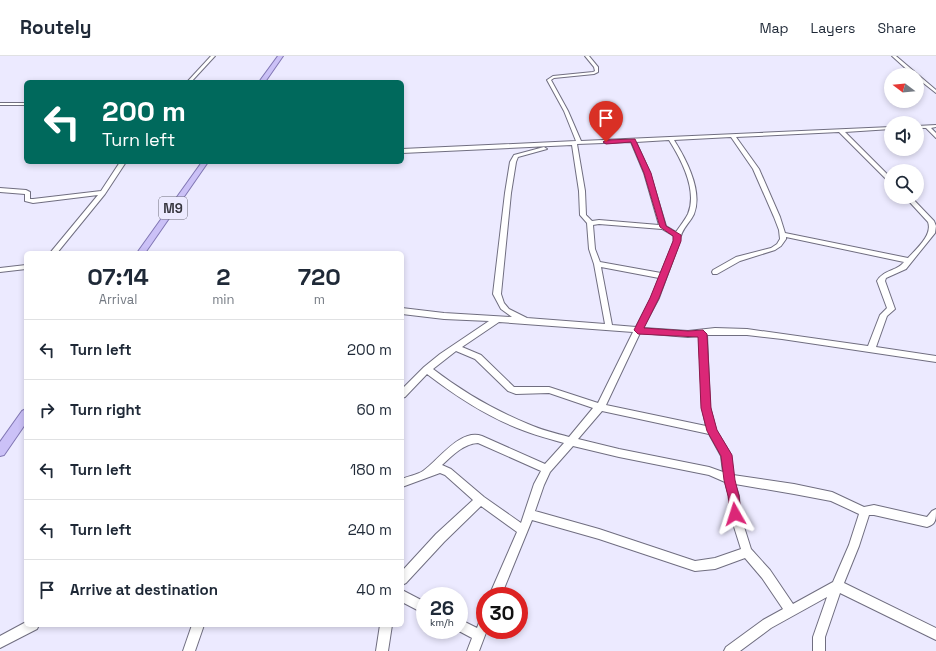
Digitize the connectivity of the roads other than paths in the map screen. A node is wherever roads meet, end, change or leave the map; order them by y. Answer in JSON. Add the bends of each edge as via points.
{"nodes":[{"id":1,"x":214,"y":56,"type":"edge"},
{"id":2,"x":281,"y":56,"type":"edge"},
{"id":3,"x":587,"y":56,"type":"edge"},
{"id":4,"x":894,"y":56,"type":"edge"},
{"id":5,"x":909,"y":68,"type":"edge"},
{"id":6,"x":191,"y":80,"type":"edge"},
{"id":7,"x":263,"y":80,"type":"edge"},
{"id":8,"x":924,"y":81,"type":"edge"},
{"id":9,"x":936,"y":92,"type":"edge"},
{"id":10,"x":0,"y":104,"type":"edge"},
{"id":11,"x":24,"y":104,"type":"edge"},
{"id":12,"x":924,"y":126,"type":"edge"},
{"id":13,"x":927,"y":126,"type":"junction"},
{"id":14,"x":936,"y":126,"type":"edge"},
{"id":15,"x":884,"y":128,"type":"edge"},
{"id":16,"x":841,"y":131,"type":"junction"},
{"id":17,"x":732,"y":135,"type":"junction"},
{"id":18,"x":936,"y":136,"type":"edge"},
{"id":19,"x":671,"y":139,"type":"junction"},
{"id":20,"x":633,"y":140,"type":"junction"},
{"id":21,"x":576,"y":145,"type":"junction"},
{"id":22,"x":404,"y":151,"type":"edge"},
{"id":23,"x":123,"y":164,"type":"edge"},
{"id":24,"x":204,"y":164,"type":"edge"},
{"id":25,"x":884,"y":174,"type":"edge"},
{"id":26,"x":0,"y":190,"type":"edge"},
{"id":27,"x":103,"y":193,"type":"junction"},
{"id":28,"x":915,"y":204,"type":"edge"},
{"id":29,"x":590,"y":223,"type":"junction"},
{"id":30,"x":663,"y":227,"type":"junction"},
{"id":31,"x":782,"y":234,"type":"junction"},
{"id":32,"x":677,"y":235,"type":"junction"},
{"id":33,"x":55,"y":251,"type":"edge"},
{"id":34,"x":142,"y":251,"type":"edge"},
{"id":35,"x":910,"y":261,"type":"junction"},
{"id":36,"x":597,"y":264,"type":"junction"},
{"id":37,"x":24,"y":267,"type":"edge"},
{"id":38,"x":0,"y":270,"type":"edge"},
{"id":39,"x":715,"y":272,"type":"dead end"},
{"id":40,"x":663,"y":276,"type":"junction"},
{"id":41,"x":404,"y":311,"type":"edge"},
{"id":42,"x":498,"y":319,"type":"junction"},
{"id":43,"x":527,"y":322,"type":"junction"},
{"id":44,"x":609,"y":327,"type":"junction"},
{"id":45,"x":638,"y":330,"type":"junction"},
{"id":46,"x":703,"y":334,"type":"junction"},
{"id":47,"x":457,"y":348,"type":"junction"},
{"id":48,"x":871,"y":349,"type":"junction"},
{"id":49,"x":936,"y":360,"type":"edge"},
{"id":50,"x":427,"y":369,"type":"junction"},
{"id":51,"x":404,"y":393,"type":"edge"},
{"id":52,"x":600,"y":407,"type":"junction"},
{"id":53,"x":24,"y":417,"type":"edge"},
{"id":54,"x":712,"y":431,"type":"junction"},
{"id":55,"x":570,"y":441,"type":"junction"},
{"id":56,"x":0,"y":451,"type":"edge"},
{"id":57,"x":547,"y":469,"type":"junction"},
{"id":58,"x":427,"y":472,"type":"junction"},
{"id":59,"x":729,"y":480,"type":"junction"},
{"id":60,"x":404,"y":483,"type":"edge"},
{"id":61,"x":480,"y":500,"type":"junction"},
{"id":62,"x":865,"y":512,"type":"junction"},
{"id":63,"x":529,"y":514,"type":"junction"},
{"id":64,"x":936,"y":514,"type":"edge"},
{"id":65,"x":523,"y":530,"type":"junction"},
{"id":66,"x":747,"y":552,"type":"junction"},
{"id":67,"x":404,"y":577,"type":"edge"},
{"id":68,"x":837,"y":586,"type":"junction"},
{"id":69,"x":499,"y":587,"type":"edge"},
{"id":70,"x":404,"y":597,"type":"edge"},
{"id":71,"x":416,"y":603,"type":"edge"},
{"id":72,"x":790,"y":611,"type":"junction"},
{"id":73,"x":29,"y":627,"type":"edge"},
{"id":74,"x":197,"y":627,"type":"edge"},
{"id":75,"x":386,"y":627,"type":"edge"},
{"id":76,"x":936,"y":634,"type":"edge"},
{"id":77,"x":478,"y":639,"type":"edge"},
{"id":78,"x":0,"y":642,"type":"edge"},
{"id":79,"x":189,"y":651,"type":"edge"},
{"id":80,"x":382,"y":651,"type":"edge"},
{"id":81,"x":472,"y":651,"type":"edge"},
{"id":82,"x":730,"y":651,"type":"edge"},
{"id":83,"x":819,"y":651,"type":"edge"}],
"edges":[{"from":1,"to":6,"type":"street"},
{"from":2,"to":7,"type":"main road"},
{"from":3,"to":21,"type":"street","via":[[596,67],[594,73],[552,77],[549,80],[566,111]]},
{"from":4,"to":5,"type":"street"},
{"from":8,"to":9,"type":"street"},
{"from":10,"to":11,"type":"street"},
{"from":12,"to":13,"type":"street"},
{"from":13,"to":14,"type":"street"},
{"from":13,"to":18,"type":"street"},
{"from":15,"to":16,"type":"street"},
{"from":16,"to":17,"type":"street"},
{"from":16,"to":25,"type":"street"},
{"from":17,"to":19,"type":"street"},
{"from":17,"to":31,"type":"street","via":[[756,169],[778,217]]},
{"from":19,"to":20,"type":"street"},
{"from":19,"to":32,"type":"street","via":[[686,164],[694,203],[692,212]]},
{"from":20,"to":21,"type":"street"},
{"from":20,"to":30,"type":"street","via":[[648,173]]},
{"from":21,"to":22,"type":"street"},
{"from":21,"to":29,"type":"street","via":[[583,215]]},
{"from":21,"to":43,"type":"street","via":[[522,154],[516,156],[513,162],[497,294],[500,304],[508,312]]},
{"from":23,"to":27,"type":"street"},
{"from":24,"to":34,"type":"main road","number":"M9"},
{"from":26,"to":27,"type":"street","via":[[23,190],[28,193],[27,200],[33,201]]},
{"from":27,"to":33,"type":"street"},
{"from":28,"to":35,"type":"street","via":[[933,226],[932,234]]},
{"from":29,"to":30,"type":"street"},
{"from":29,"to":36,"type":"street","via":[[592,249]]},
{"from":30,"to":32,"type":"street"},
{"from":31,"to":35,"type":"street"},
{"from":31,"to":39,"type":"street","via":[[780,245],[773,249],[738,259]]},
{"from":32,"to":40,"type":"street"},
{"from":35,"to":48,"type":"street","via":[[904,267],[883,277],[881,281],[891,309],[884,315]]},
{"from":36,"to":40,"type":"street"},
{"from":36,"to":44,"type":"street"},
{"from":37,"to":38,"type":"street"},
{"from":40,"to":45,"type":"street"},
{"from":41,"to":42,"type":"street"},
{"from":42,"to":43,"type":"street"},
{"from":42,"to":47,"type":"street"},
{"from":43,"to":44,"type":"street"},
{"from":44,"to":45,"type":"street"},
{"from":45,"to":46,"type":"street"},
{"from":45,"to":52,"type":"street"},
{"from":46,"to":48,"type":"street","via":[[715,331],[747,332]]},
{"from":46,"to":54,"type":"street","via":[[706,408]]},
{"from":47,"to":50,"type":"street"},
{"from":47,"to":52,"type":"street","via":[[478,357],[511,389],[549,390]]},
{"from":48,"to":49,"type":"street"},
{"from":50,"to":51,"type":"street"},
{"from":50,"to":55,"type":"street","via":[[480,406],[528,428]]},
{"from":52,"to":54,"type":"street"},
{"from":52,"to":55,"type":"street"},
{"from":53,"to":56,"type":"main road"},
{"from":54,"to":59,"type":"street","via":[[726,455]]},
{"from":55,"to":57,"type":"street"},
{"from":55,"to":59,"type":"street","via":[[709,472]]},
{"from":57,"to":58,"type":"street","via":[[479,439],[471,438]]},
{"from":57,"to":63,"type":"street"},
{"from":58,"to":60,"type":"street"},
{"from":58,"to":61,"type":"street","via":[[440,469],[448,472]]},
{"from":59,"to":62,"type":"street","via":[[825,496]]},
{"from":59,"to":66,"type":"street","via":[[734,496],[735,514]]},
{"from":61,"to":65,"type":"street"},
{"from":61,"to":67,"type":"street"},
{"from":62,"to":64,"type":"street","via":[[874,510],[927,522]]},
{"from":62,"to":68,"type":"street"},
{"from":63,"to":65,"type":"street"},
{"from":63,"to":66,"type":"street","via":[[695,566],[702,567]]},
{"from":65,"to":69,"type":"street"},
{"from":66,"to":72,"type":"street","via":[[766,574]]},
{"from":68,"to":72,"type":"street"},
{"from":68,"to":76,"type":"street"},
{"from":68,"to":83,"type":"street","via":[[819,637]]},
{"from":70,"to":71,"type":"street"},
{"from":72,"to":82,"type":"street"},
{"from":73,"to":78,"type":"street"},
{"from":74,"to":79,"type":"street"},
{"from":75,"to":80,"type":"street"},
{"from":77,"to":81,"type":"street"}]}
